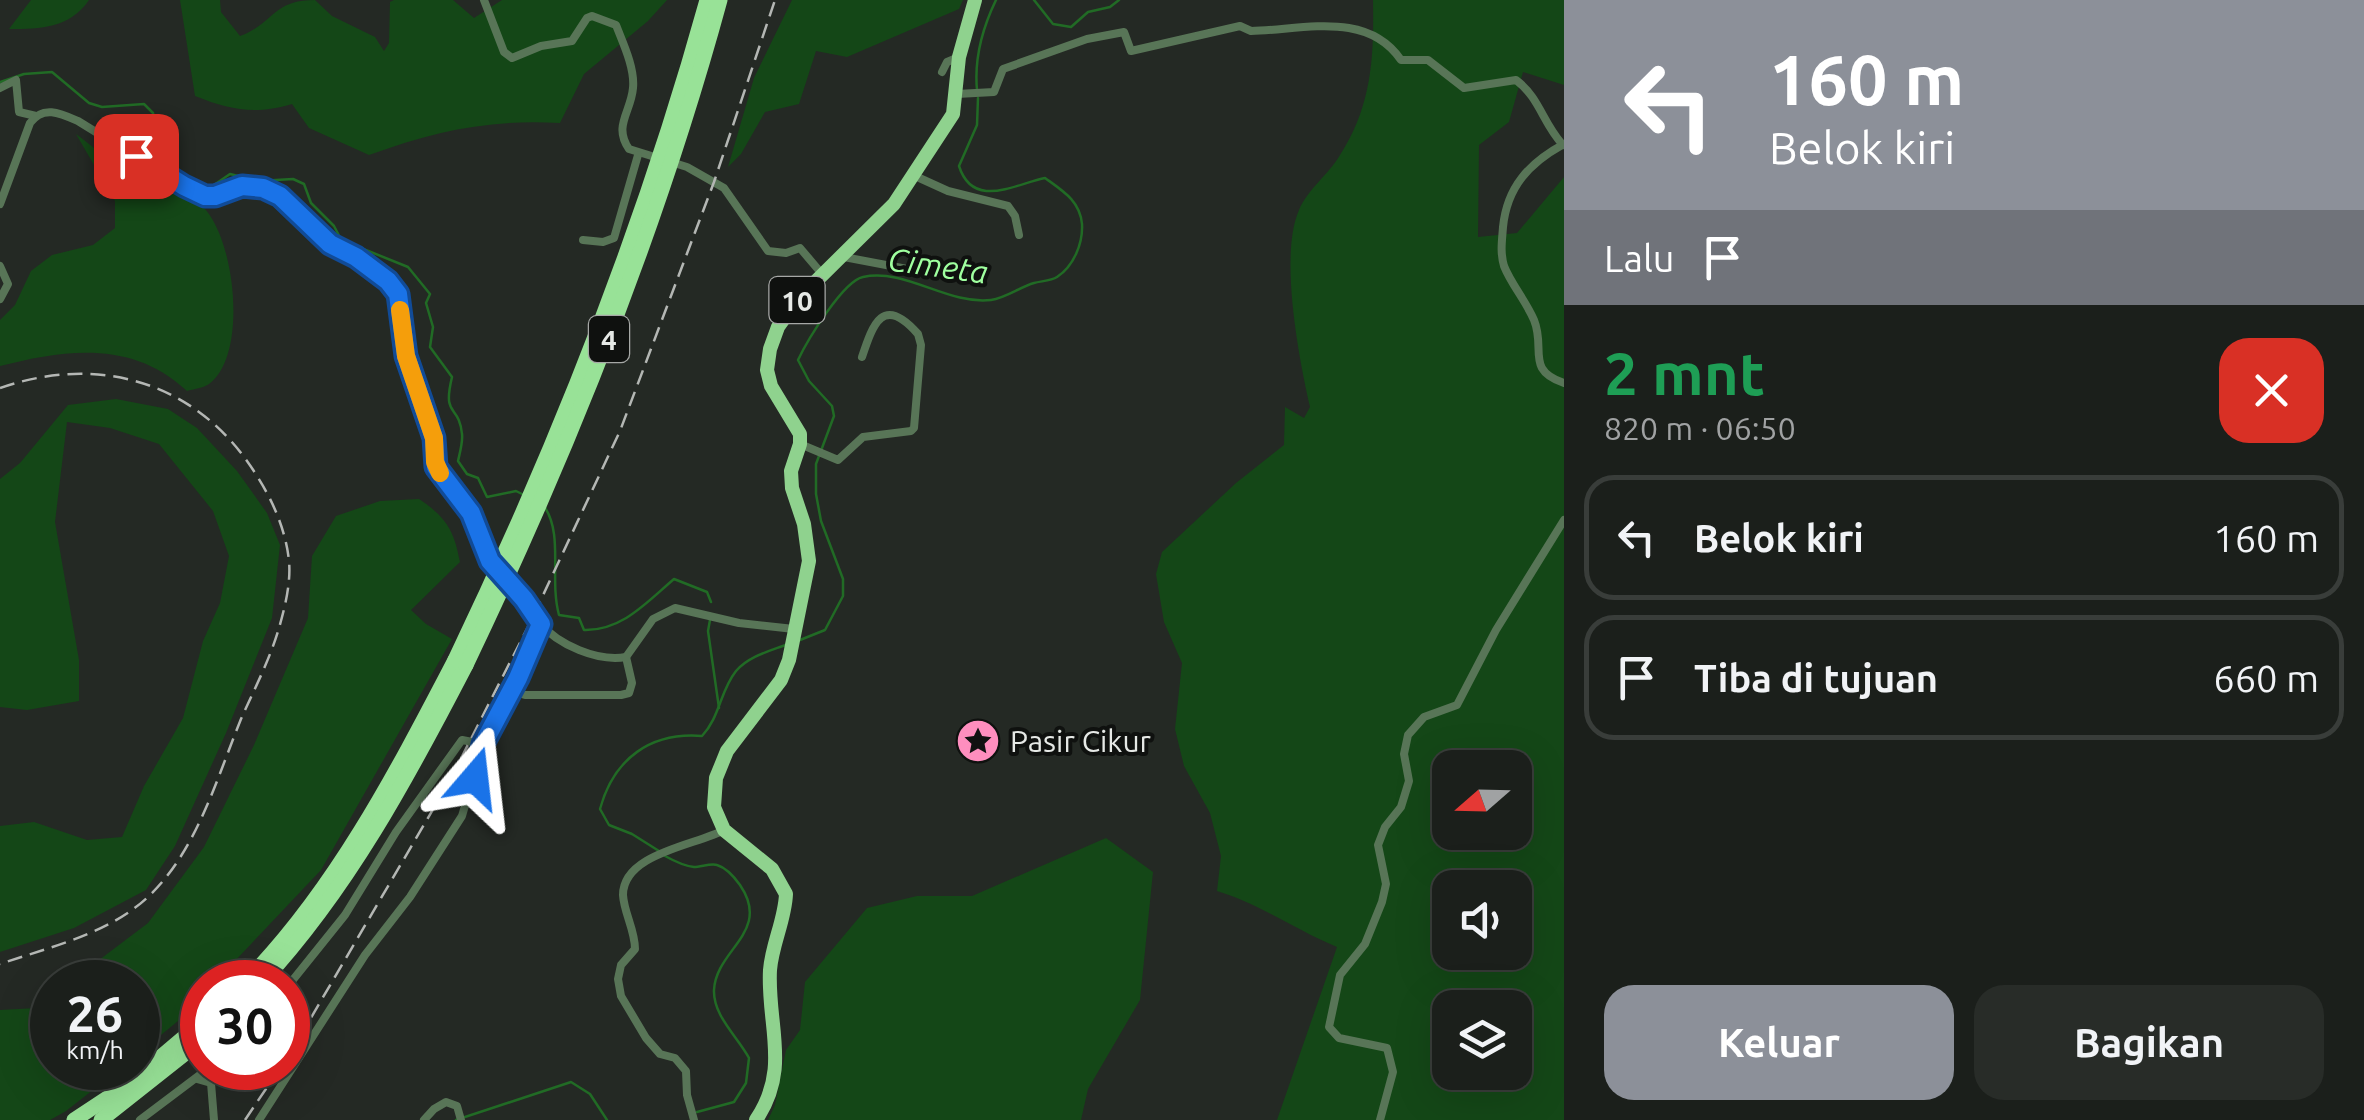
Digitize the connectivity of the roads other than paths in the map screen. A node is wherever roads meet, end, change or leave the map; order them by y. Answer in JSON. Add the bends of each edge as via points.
{"nodes":[{"id":1,"x":484,"y":0,"type":"edge"},
{"id":2,"x":706,"y":0,"type":"edge"},
{"id":3,"x":720,"y":0,"type":"edge"},
{"id":4,"x":975,"y":0,"type":"edge"},
{"id":5,"x":958,"y":58,"type":"junction"},
{"id":6,"x":942,"y":72,"type":"dead end"},
{"id":7,"x":0,"y":88,"type":"edge"},
{"id":8,"x":971,"y":95,"type":"junction"},
{"id":9,"x":36,"y":116,"type":"junction"},
{"id":10,"x":1563,"y":145,"type":"edge"},
{"id":11,"x":638,"y":155,"type":"junction"},
{"id":12,"x":915,"y":176,"type":"junction"},
{"id":13,"x":0,"y":204,"type":"edge"},
{"id":14,"x":1019,"y":236,"type":"dead end"},
{"id":15,"x":583,"y":240,"type":"dead end"},
{"id":16,"x":841,"y":256,"type":"junction"},
{"id":17,"x":0,"y":266,"type":"edge"},
{"id":18,"x":923,"y":272,"type":"dead end"},
{"id":19,"x":822,"y":274,"type":"junction"},
{"id":20,"x":0,"y":299,"type":"edge"},
{"id":21,"x":862,"y":357,"type":"dead end"},
{"id":22,"x":1564,"y":382,"type":"edge"},
{"id":23,"x":805,"y":446,"type":"junction"},
{"id":24,"x":1564,"y":520,"type":"edge"},
{"id":25,"x":541,"y":624,"type":"junction"},
{"id":26,"x":793,"y":634,"type":"junction"},
{"id":27,"x":626,"y":657,"type":"junction"},
{"id":28,"x":460,"y":662,"type":"junction"},
{"id":29,"x":511,"y":690,"type":"junction"},
{"id":30,"x":483,"y":744,"type":"junction"},
{"id":31,"x":724,"y":830,"type":"junction"},
{"id":32,"x":264,"y":960,"type":"edge"},
{"id":33,"x":281,"y":960,"type":"edge"},
{"id":34,"x":309,"y":960,"type":"edge"},
{"id":35,"x":180,"y":1041,"type":"edge"},
{"id":36,"x":180,"y":1058,"type":"edge"},
{"id":37,"x":180,"y":1090,"type":"edge"},
{"id":38,"x":212,"y":1090,"type":"edge"},
{"id":39,"x":74,"y":1120,"type":"edge"},
{"id":40,"x":100,"y":1120,"type":"edge"},
{"id":41,"x":140,"y":1120,"type":"edge"},
{"id":42,"x":214,"y":1120,"type":"edge"},
{"id":43,"x":259,"y":1120,"type":"edge"},
{"id":44,"x":424,"y":1120,"type":"edge"},
{"id":45,"x":462,"y":1120,"type":"edge"},
{"id":46,"x":694,"y":1120,"type":"edge"},
{"id":47,"x":756,"y":1120,"type":"edge"},
{"id":48,"x":1380,"y":1120,"type":"edge"}],
"edges":[{"from":1,"to":11,"type":"street","via":[[512,58],[572,41],[592,16],[616,25],[634,84],[621,136]]},
{"from":2,"to":28,"type":"highway","number":"4","bridge":true,"via":[[666,141],[594,345]]},
{"from":3,"to":28,"type":"highway","number":"4","bridge":true,"via":[[624,301],[554,475]]},
{"from":4,"to":5,"type":"highway","number":"10"},
{"from":5,"to":6,"type":"street"},
{"from":5,"to":8,"type":"highway","number":"10"},
{"from":7,"to":9,"type":"street","via":[[16,80],[19,112]]},
{"from":8,"to":10,"type":"street","via":[[994,92],[1003,70],[1094,37],[1124,32],[1137,51],[1240,26],[1343,26],[1384,40],[1401,60],[1428,60],[1464,88],[1516,80],[1532,92]]},
{"from":8,"to":12,"type":"highway","number":"10"},
{"from":9,"to":13,"type":"street"},
{"from":9,"to":25,"type":"street","via":[[60,113],[205,196],[263,188],[388,281],[398,294],[406,356],[434,438],[436,467],[471,513],[490,561]]},
{"from":10,"to":22,"type":"street","via":[[1515,186],[1501,250],[1536,324],[1539,365]]},
{"from":11,"to":15,"type":"street","via":[[614,238]]},
{"from":11,"to":19,"type":"street","via":[[688,167],[724,188],[768,251],[800,248]]},
{"from":12,"to":14,"type":"street","via":[[1008,206]]},
{"from":12,"to":16,"type":"highway","number":"10"},
{"from":16,"to":18,"type":"street"},
{"from":16,"to":19,"type":"highway","number":"10"},
{"from":17,"to":20,"type":"street","via":[[8,284]]},
{"from":19,"to":23,"type":"highway","number":"10","via":[[778,327],[767,364],[770,386]]},
{"from":21,"to":23,"type":"street","via":[[881,317],[892,316],[918,334],[916,424],[911,431],[862,437],[838,460]]},
{"from":23,"to":26,"type":"highway","via":[[793,460],[792,488],[809,561]]},
{"from":24,"to":48,"type":"street","via":[[1458,705],[1424,717],[1408,735],[1409,780],[1378,845],[1386,884],[1382,902],[1366,944],[1340,974],[1329,1026],[1339,1038],[1387,1048],[1393,1072]]},
{"from":25,"to":27,"type":"street","via":[[589,654]]},
{"from":25,"to":29,"type":"street"},
{"from":26,"to":27,"type":"street","via":[[683,608],[665,610]]},
{"from":26,"to":31,"type":"highway","via":[[781,680],[721,764],[714,807]]},
{"from":27,"to":29,"type":"street","via":[[629,693],[525,696]]},
{"from":28,"to":32,"type":"highway","number":"4","via":[[363,827]]},
{"from":28,"to":33,"type":"highway","number":"4","via":[[392,802],[320,914]]},
{"from":29,"to":30,"type":"street"},
{"from":30,"to":34,"type":"street","via":[[462,740]]},
{"from":30,"to":43,"type":"street","via":[[454,829]]},
{"from":31,"to":46,"type":"street","via":[[660,853],[628,876],[623,889],[635,949],[621,965],[621,996],[646,1038],[686,1071]]},
{"from":31,"to":47,"type":"highway","via":[[772,869],[786,894],[770,972],[775,1082]]},
{"from":35,"to":39,"type":"highway"},
{"from":36,"to":40,"type":"highway"},
{"from":37,"to":41,"type":"street"},
{"from":38,"to":42,"type":"street"},
{"from":44,"to":45,"type":"street","via":[[452,1103]]}]}
